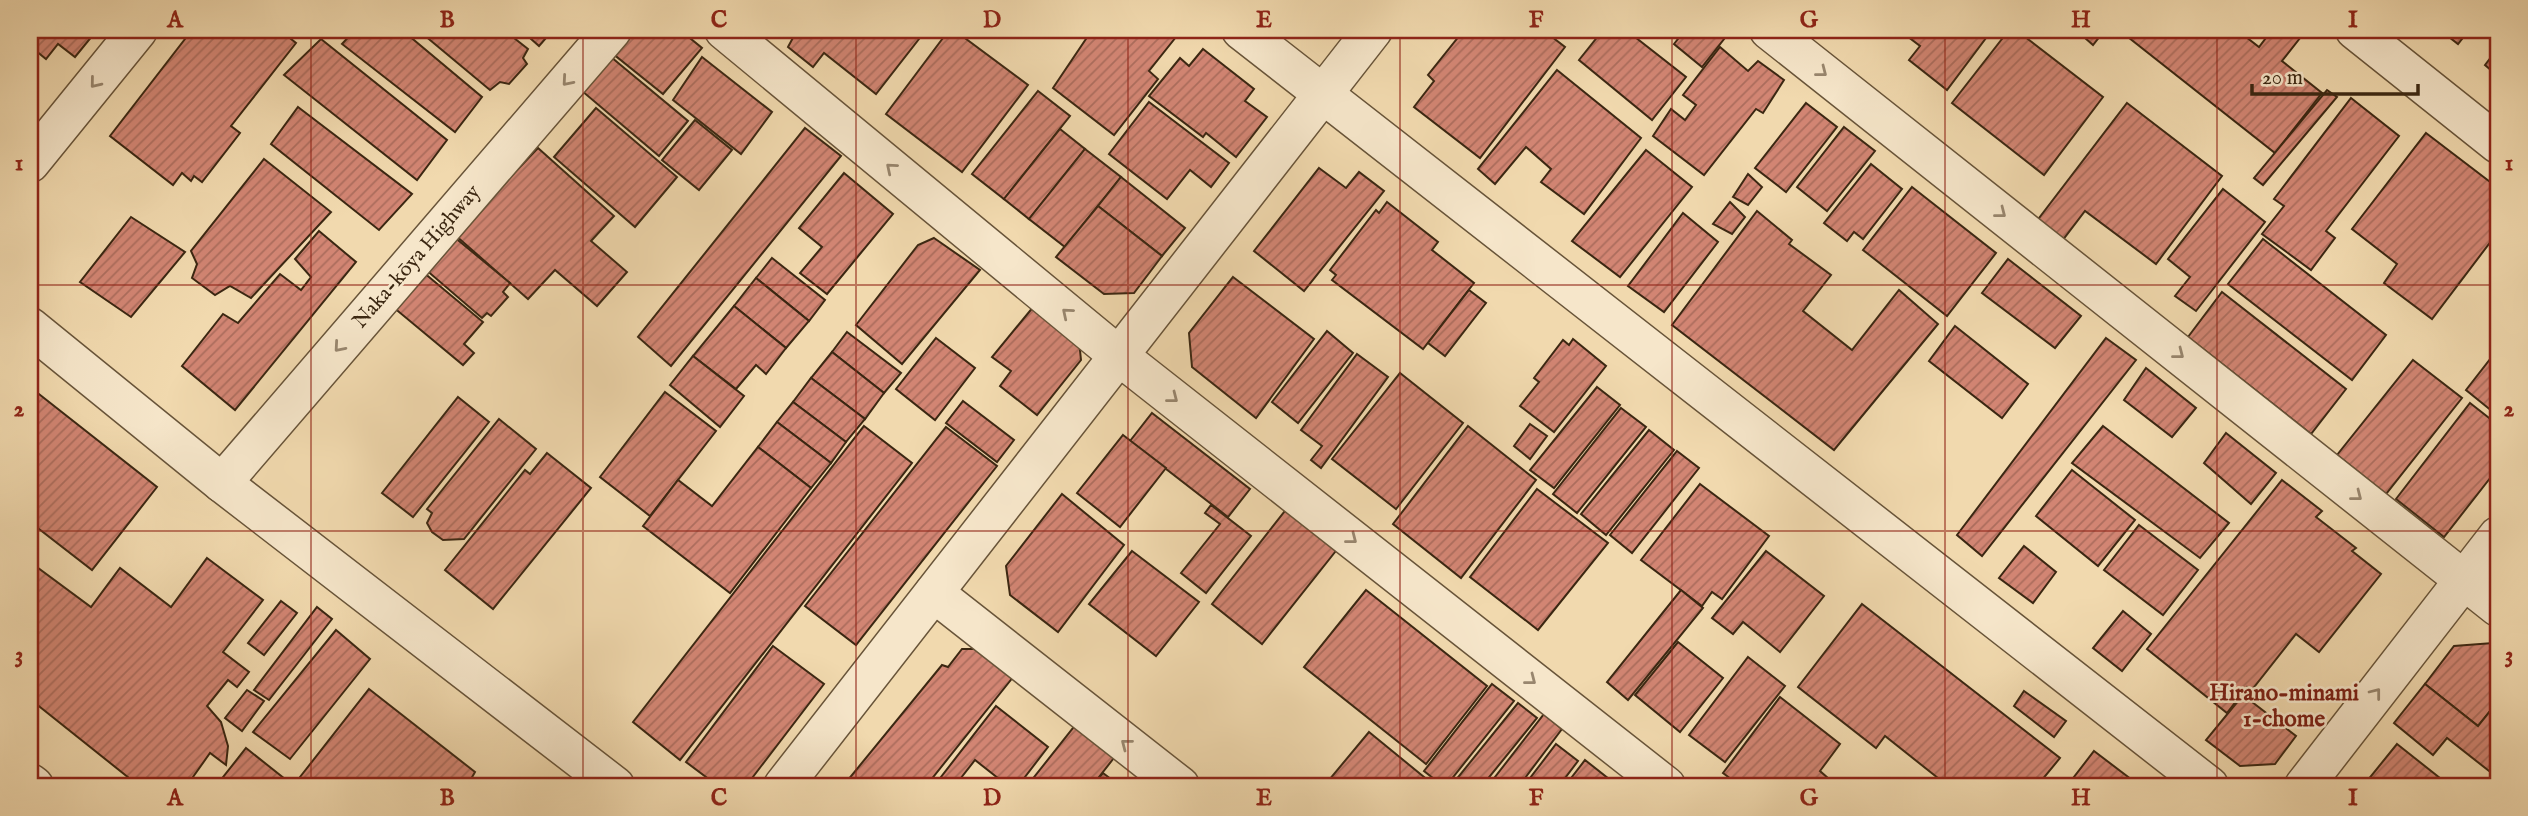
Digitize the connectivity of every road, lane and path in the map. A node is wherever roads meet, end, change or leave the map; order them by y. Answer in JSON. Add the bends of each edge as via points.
{"nodes":[{"id":1,"x":138,"y":30,"type":"edge"},
{"id":2,"x":612,"y":30,"type":"edge"},
{"id":3,"x":724,"y":30,"type":"edge"},
{"id":4,"x":1241,"y":30,"type":"edge"},
{"id":5,"x":1373,"y":30,"type":"edge"},
{"id":6,"x":1769,"y":30,"type":"edge"},
{"id":7,"x":2355,"y":30,"type":"edge"},
{"id":8,"x":1324,"y":95,"type":"junction"},
{"id":9,"x":2498,"y":144,"type":"edge"},
{"id":10,"x":30,"y":163,"type":"edge"},
{"id":11,"x":30,"y":327,"type":"edge"},
{"id":12,"x":1119,"y":356,"type":"junction"},
{"id":13,"x":222,"y":483,"type":"junction"},
{"id":14,"x":2498,"y":536,"type":"edge"},
{"id":15,"x":2464,"y":580,"type":"junction"},
{"id":16,"x":934,"y":593,"type":"junction"},
{"id":17,"x":2498,"y":607,"type":"edge"},
{"id":18,"x":615,"y":786,"type":"edge"},
{"id":19,"x":783,"y":786,"type":"edge"},
{"id":20,"x":1180,"y":786,"type":"edge"},
{"id":21,"x":1666,"y":786,"type":"edge"},
{"id":22,"x":2209,"y":786,"type":"edge"},
{"id":23,"x":2304,"y":786,"type":"edge"}],
"edges":[{"from":1,"to":10,"type":"street","one_way":true},
{"from":2,"to":13,"type":"street","name":"Naka-kōya Highway","one_way":true},
{"from":12,"to":3,"type":"street","one_way":true},
{"from":4,"to":8,"type":"street"},
{"from":5,"to":8,"type":"street"},
{"from":6,"to":15,"type":"street","one_way":true},
{"from":7,"to":9,"type":"street"},
{"from":8,"to":12,"type":"street"},
{"from":8,"to":22,"type":"street"},
{"from":11,"to":13,"type":"street"},
{"from":12,"to":16,"type":"street"},
{"from":12,"to":21,"type":"street","one_way":true},
{"from":13,"to":18,"type":"street"},
{"from":14,"to":15,"type":"street"},
{"from":15,"to":17,"type":"street"},
{"from":23,"to":15,"type":"street","one_way":true},
{"from":16,"to":19,"type":"street"},
{"from":20,"to":16,"type":"street","one_way":true}]}
